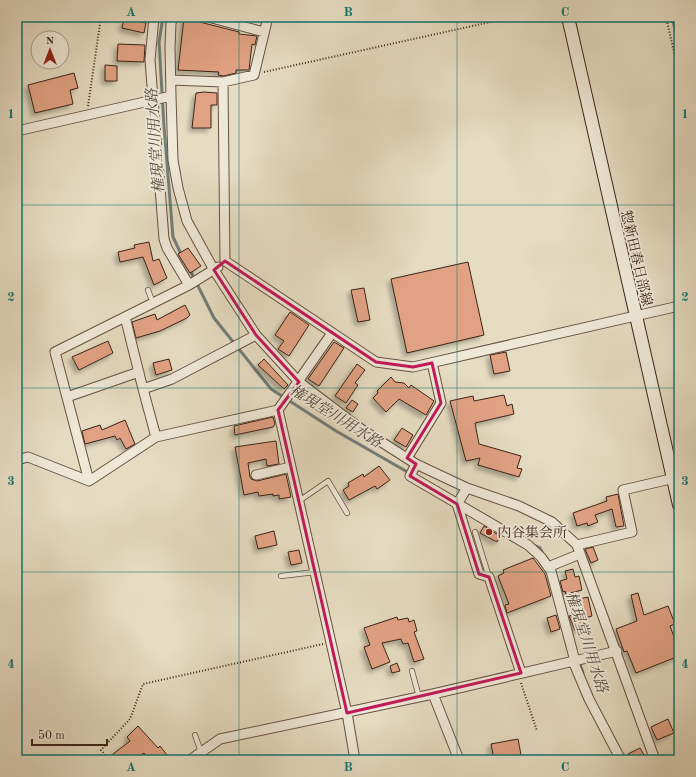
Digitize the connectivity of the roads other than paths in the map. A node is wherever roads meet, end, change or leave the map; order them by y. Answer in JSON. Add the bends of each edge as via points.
{"nodes":[{"id":1,"x":208,"y":17,"type":"edge"},
{"id":2,"x":268,"y":17,"type":"edge"},
{"id":3,"x":568,"y":17,"type":"edge"},
{"id":4,"x":153,"y":18,"type":"edge"},
{"id":5,"x":172,"y":20,"type":"edge"},
{"id":6,"x":264,"y":32,"type":"junction"},
{"id":7,"x":171,"y":80,"type":"junction"},
{"id":8,"x":223,"y":82,"type":"junction"},
{"id":9,"x":171,"y":96,"type":"junction"},
{"id":10,"x":153,"y":100,"type":"junction"},
{"id":11,"x":17,"y":131,"type":"edge"},
{"id":12,"x":225,"y":261,"type":"junction"},
{"id":13,"x":214,"y":270,"type":"junction"},
{"id":14,"x":189,"y":285,"type":"junction"},
{"id":15,"x":148,"y":290,"type":"dead end"},
{"id":16,"x":153,"y":303,"type":"junction"},
{"id":17,"x":679,"y":306,"type":"edge"},
{"id":18,"x":636,"y":316,"type":"junction"},
{"id":19,"x":125,"y":317,"type":"junction"},
{"id":20,"x":332,"y":333,"type":"junction"},
{"id":21,"x":256,"y":335,"type":"junction"},
{"id":22,"x":432,"y":363,"type":"junction"},
{"id":23,"x":139,"y":372,"type":"junction"},
{"id":24,"x":299,"y":382,"type":"junction"},
{"id":25,"x":143,"y":389,"type":"junction"},
{"id":26,"x":67,"y":397,"type":"junction"},
{"id":27,"x":278,"y":410,"type":"junction"},
{"id":28,"x":156,"y":437,"type":"junction"},
{"id":29,"x":407,"y":458,"type":"junction"},
{"id":30,"x":17,"y":460,"type":"edge"},
{"id":31,"x":416,"y":464,"type":"junction"},
{"id":32,"x":291,"y":467,"type":"junction"},
{"id":33,"x":256,"y":475,"type":"dead end"},
{"id":34,"x":676,"y":478,"type":"edge"},
{"id":35,"x":89,"y":481,"type":"junction"},
{"id":36,"x":467,"y":488,"type":"junction"},
{"id":37,"x":299,"y":501,"type":"junction"},
{"id":38,"x":456,"y":504,"type":"junction"},
{"id":39,"x":679,"y":505,"type":"edge"},
{"id":40,"x":347,"y":513,"type":"dead end"},
{"id":41,"x":475,"y":532,"type":"dead end"},
{"id":42,"x":579,"y":549,"type":"junction"},
{"id":43,"x":548,"y":567,"type":"junction"},
{"id":44,"x":315,"y":572,"type":"junction"},
{"id":45,"x":281,"y":576,"type":"dead end"},
{"id":46,"x":489,"y":577,"type":"junction"},
{"id":47,"x":617,"y":651,"type":"junction"},
{"id":48,"x":574,"y":661,"type":"junction"},
{"id":49,"x":412,"y":671,"type":"dead end"},
{"id":50,"x":520,"y":673,"type":"junction"},
{"id":51,"x":433,"y":694,"type":"junction"},
{"id":52,"x":419,"y":697,"type":"junction"},
{"id":53,"x":346,"y":713,"type":"junction"},
{"id":54,"x":195,"y":735,"type":"dead end"},
{"id":55,"x":201,"y":752,"type":"junction"},
{"id":56,"x":190,"y":760,"type":"edge"},
{"id":57,"x":355,"y":760,"type":"edge"},
{"id":58,"x":459,"y":760,"type":"edge"},
{"id":59,"x":621,"y":760,"type":"edge"},
{"id":60,"x":655,"y":760,"type":"edge"}],
"edges":[{"from":1,"to":6,"type":"street"},
{"from":2,"to":6,"type":"street"},
{"from":3,"to":18,"type":"main road","name":"惣新田春日部線"},
{"from":4,"to":5,"type":"street"},
{"from":4,"to":10,"type":"street","via":[[150,60]]},
{"from":5,"to":7,"type":"street"},
{"from":6,"to":8,"type":"street","via":[[254,75]]},
{"from":7,"to":8,"type":"street"},
{"from":7,"to":9,"type":"street"},
{"from":8,"to":12,"type":"street"},
{"from":9,"to":10,"type":"street"},
{"from":9,"to":13,"type":"street","via":[[173,160],[178,188],[188,221]]},
{"from":10,"to":11,"type":"street"},
{"from":10,"to":14,"type":"street","via":[[164,239]]},
{"from":12,"to":13,"type":"street"},
{"from":12,"to":20,"type":"street"},
{"from":13,"to":14,"type":"street"},
{"from":13,"to":21,"type":"street"},
{"from":14,"to":16,"type":"street"},
{"from":15,"to":16,"type":"lane"},
{"from":16,"to":19,"type":"street"},
{"from":17,"to":18,"type":"street"},
{"from":18,"to":22,"type":"street"},
{"from":18,"to":34,"type":"main road","name":"惣新田春日部線"},
{"from":19,"to":23,"type":"street"},
{"from":19,"to":26,"type":"street","via":[[55,352]]},
{"from":20,"to":22,"type":"street","via":[[376,362],[413,367]]},
{"from":20,"to":24,"type":"street"},
{"from":21,"to":24,"type":"street"},
{"from":21,"to":25,"type":"street","via":[[172,379]]},
{"from":22,"to":29,"type":"street","via":[[440,403]]},
{"from":23,"to":25,"type":"street"},
{"from":23,"to":26,"type":"street"},
{"from":24,"to":27,"type":"street"},
{"from":24,"to":29,"type":"street","via":[[361,429]]},
{"from":25,"to":28,"type":"street"},
{"from":26,"to":35,"type":"street"},
{"from":27,"to":28,"type":"street"},
{"from":27,"to":32,"type":"street"},
{"from":28,"to":35,"type":"street"},
{"from":29,"to":31,"type":"street"},
{"from":30,"to":35,"type":"street","via":[[28,458]]},
{"from":31,"to":36,"type":"street"},
{"from":31,"to":38,"type":"street","via":[[410,476]]},
{"from":32,"to":33,"type":"street"},
{"from":32,"to":37,"type":"street"},
{"from":34,"to":39,"type":"main road","name":"惣新田春日部線"},
{"from":34,"to":42,"type":"street","via":[[622,490],[632,532]]},
{"from":36,"to":38,"type":"street"},
{"from":36,"to":42,"type":"street","via":[[519,506],[552,522]]},
{"from":37,"to":40,"type":"lane","via":[[328,481]]},
{"from":37,"to":44,"type":"street"},
{"from":38,"to":43,"type":"street","via":[[534,550]]},
{"from":38,"to":46,"type":"street","via":[[479,574]]},
{"from":41,"to":46,"type":"lane"},
{"from":42,"to":43,"type":"street"},
{"from":42,"to":47,"type":"street"},
{"from":43,"to":48,"type":"street"},
{"from":44,"to":45,"type":"lane"},
{"from":44,"to":53,"type":"street"},
{"from":46,"to":50,"type":"street"},
{"from":47,"to":48,"type":"street"},
{"from":47,"to":60,"type":"street"},
{"from":48,"to":50,"type":"street"},
{"from":48,"to":59,"type":"street","via":[[582,686]]},
{"from":49,"to":52,"type":"lane"},
{"from":50,"to":51,"type":"street"},
{"from":51,"to":52,"type":"street"},
{"from":51,"to":58,"type":"street"},
{"from":52,"to":53,"type":"street"},
{"from":53,"to":55,"type":"street","via":[[220,739]]},
{"from":53,"to":57,"type":"street"},
{"from":54,"to":55,"type":"lane"},
{"from":55,"to":56,"type":"street"}]}
